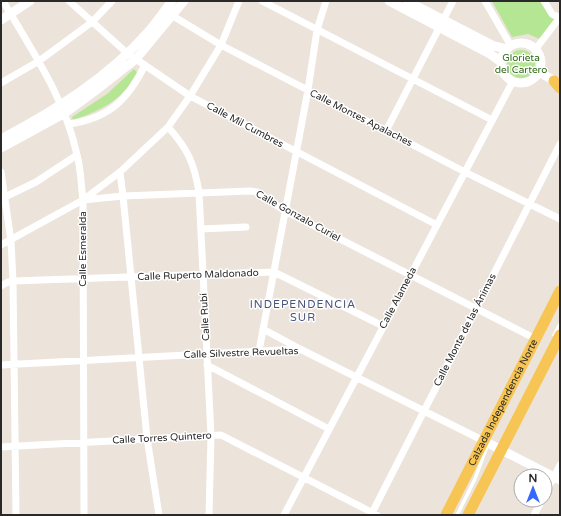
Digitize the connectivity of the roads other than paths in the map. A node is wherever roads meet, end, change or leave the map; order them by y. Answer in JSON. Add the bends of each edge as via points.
{"nodes":[{"id":1,"x":2,"y":1,"type":"edge"},
{"id":2,"x":30,"y":1,"type":"edge"},
{"id":3,"x":69,"y":1,"type":"edge"},
{"id":4,"x":112,"y":1,"type":"edge"},
{"id":5,"x":172,"y":1,"type":"edge"},
{"id":6,"x":184,"y":1,"type":"edge"},
{"id":7,"x":239,"y":1,"type":"edge"},
{"id":8,"x":262,"y":1,"type":"edge"},
{"id":9,"x":326,"y":1,"type":"edge"},
{"id":10,"x":389,"y":1,"type":"edge"},
{"id":11,"x":407,"y":1,"type":"edge"},
{"id":12,"x":453,"y":1,"type":"edge"},
{"id":13,"x":485,"y":1,"type":"edge"},
{"id":14,"x":544,"y":1,"type":"edge"},
{"id":15,"x":168,"y":13,"type":"junction"},
{"id":16,"x":11,"y":14,"type":"junction"},
{"id":17,"x":560,"y":17,"type":"edge"},
{"id":18,"x":1,"y":20,"type":"edge"},
{"id":19,"x":92,"y":22,"type":"junction"},
{"id":20,"x":441,"y":24,"type":"junction"},
{"id":21,"x":317,"y":30,"type":"junction"},
{"id":22,"x":221,"y":45,"type":"junction"},
{"id":23,"x":509,"y":48,"type":"junction"},
{"id":24,"x":535,"y":50,"type":"junction"},
{"id":25,"x":127,"y":53,"type":"junction"},
{"id":26,"x":136,"y":59,"type":"junction"},
{"id":27,"x":39,"y":61,"type":"junction"},
{"id":28,"x":501,"y":62,"type":"junction"},
{"id":29,"x":145,"y":65,"type":"junction"},
{"id":30,"x":539,"y":72,"type":"junction"},
{"id":31,"x":413,"y":78,"type":"junction"},
{"id":32,"x":513,"y":81,"type":"junction"},
{"id":33,"x":1,"y":83,"type":"edge"},
{"id":34,"x":558,"y":84,"type":"edge"},
{"id":35,"x":308,"y":90,"type":"junction"},
{"id":36,"x":190,"y":96,"type":"junction"},
{"id":37,"x":63,"y":109,"type":"junction"},
{"id":38,"x":492,"y":120,"type":"junction"},
{"id":39,"x":68,"y":124,"type":"junction"},
{"id":40,"x":168,"y":127,"type":"junction"},
{"id":41,"x":386,"y":131,"type":"junction"},
{"id":42,"x":1,"y":139,"type":"edge"},
{"id":43,"x":560,"y":144,"type":"edge"},
{"id":44,"x":1,"y":148,"type":"edge"},
{"id":45,"x":297,"y":152,"type":"junction"},
{"id":46,"x":77,"y":155,"type":"junction"},
{"id":47,"x":1,"y":172,"type":"edge"},
{"id":48,"x":120,"y":172,"type":"junction"},
{"id":49,"x":465,"y":172,"type":"junction"},
{"id":50,"x":199,"y":192,"type":"junction"},
{"id":51,"x":123,"y":196,"type":"junction"},
{"id":52,"x":3,"y":198,"type":"edge"},
{"id":53,"x":83,"y":200,"type":"junction"},
{"id":54,"x":529,"y":204,"type":"junction"},
{"id":55,"x":285,"y":211,"type":"junction"},
{"id":56,"x":560,"y":219,"type":"edge"},
{"id":57,"x":437,"y":225,"type":"junction"},
{"id":58,"x":246,"y":227,"type":"dead end"},
{"id":59,"x":201,"y":229,"type":"junction"},
{"id":60,"x":11,"y":240,"type":"junction"},
{"id":61,"x":1,"y":245,"type":"edge"},
{"id":62,"x":274,"y":272,"type":"junction"},
{"id":63,"x":203,"y":274,"type":"junction"},
{"id":64,"x":410,"y":275,"type":"junction"},
{"id":65,"x":130,"y":277,"type":"junction"},
{"id":66,"x":83,"y":279,"type":"junction"},
{"id":67,"x":14,"y":282,"type":"junction"},
{"id":68,"x":1,"y":286,"type":"edge"},
{"id":69,"x":560,"y":291,"type":"edge"},
{"id":70,"x":476,"y":308,"type":"junction"},
{"id":71,"x":560,"y":324,"type":"edge"},
{"id":72,"x":383,"y":326,"type":"junction"},
{"id":73,"x":263,"y":329,"type":"junction"},
{"id":74,"x":556,"y":336,"type":"edge"},
{"id":75,"x":536,"y":339,"type":"junction"},
{"id":76,"x":300,"y":349,"type":"junction"},
{"id":77,"x":259,"y":352,"type":"junction"},
{"id":78,"x":207,"y":354,"type":"junction"},
{"id":79,"x":138,"y":358,"type":"junction"},
{"id":80,"x":84,"y":361,"type":"junction"},
{"id":81,"x":14,"y":364,"type":"junction"},
{"id":82,"x":1,"y":365,"type":"edge"},
{"id":83,"x":207,"y":365,"type":"junction"},
{"id":84,"x":356,"y":377,"type":"junction"},
{"id":85,"x":424,"y":411,"type":"junction"},
{"id":86,"x":329,"y":429,"type":"junction"},
{"id":87,"x":211,"y":436,"type":"junction"},
{"id":88,"x":147,"y":438,"type":"junction"},
{"id":89,"x":84,"y":442,"type":"junction"},
{"id":90,"x":494,"y":443,"type":"junction"},
{"id":91,"x":15,"y":446,"type":"junction"},
{"id":92,"x":1,"y":447,"type":"edge"},
{"id":93,"x":560,"y":464,"type":"edge"},
{"id":94,"x":303,"y":477,"type":"junction"},
{"id":95,"x":557,"y":478,"type":"edge"},
{"id":96,"x":373,"y":514,"type":"edge"},
{"id":97,"x":16,"y":515,"type":"edge"},
{"id":98,"x":84,"y":515,"type":"edge"},
{"id":99,"x":159,"y":515,"type":"edge"},
{"id":100,"x":209,"y":515,"type":"edge"},
{"id":101,"x":284,"y":515,"type":"edge"},
{"id":102,"x":446,"y":515,"type":"edge"},
{"id":103,"x":457,"y":515,"type":"edge"},
{"id":104,"x":464,"y":515,"type":"edge"},
{"id":105,"x":468,"y":515,"type":"edge"}],
"edges":[{"from":1,"to":16,"type":"street","name":"Calle Esmeralda"},
{"from":2,"to":16,"type":"street"},
{"from":3,"to":19,"type":"street","name":"Calle Mil Cumbres"},
{"from":4,"to":19,"type":"street"},
{"from":5,"to":15,"type":"street"},
{"from":6,"to":15,"type":"street"},
{"from":7,"to":22,"type":"street"},
{"from":8,"to":21,"type":"street"},
{"from":9,"to":21,"type":"street"},
{"from":10,"to":20,"type":"street"},
{"from":11,"to":20,"type":"street"},
{"from":12,"to":20,"type":"street"},
{"from":13,"to":23,"type":"street"},
{"from":14,"to":17,"type":"street","via":[[552,14]]},
{"from":15,"to":22,"type":"street","name":"Calle Montes Apalaches"},
{"from":15,"to":25,"type":"street"},
{"from":15,"to":26,"type":"street"},
{"from":16,"to":18,"type":"street"},
{"from":16,"to":27,"type":"street","name":"Calle Esmeralda"},
{"from":17,"to":24,"type":"street"},
{"from":19,"to":25,"type":"street","name":"Calle Mil Cumbres"},
{"from":19,"to":27,"type":"street"},
{"from":20,"to":23,"type":"street","via":[[494,46]]},
{"from":20,"to":28,"type":"street"},
{"from":20,"to":31,"type":"street"},
{"from":21,"to":31,"type":"street"},
{"from":21,"to":35,"type":"street"},
{"from":22,"to":35,"type":"street","name":"Calle Montes Apalaches"},
{"from":22,"to":36,"type":"street"},
{"from":23,"to":24,"type":"street","via":[[521,44],[531,46]]},
{"from":23,"to":28,"type":"street"},
{"from":24,"to":30,"type":"street","via":[[540,60]]},
{"from":25,"to":26,"type":"street","name":"Calle Mil Cumbres"},
{"from":25,"to":37,"type":"street"},
{"from":26,"to":29,"type":"street","name":"Calle Mil Cumbres"},
{"from":26,"to":37,"type":"street","via":[[99,88]]},
{"from":27,"to":33,"type":"street"},
{"from":27,"to":37,"type":"street","name":"Calle Esmeralda"},
{"from":28,"to":32,"type":"street","via":[[504,74]]},
{"from":29,"to":36,"type":"street","name":"Calle Mil Cumbres"},
{"from":29,"to":39,"type":"street","via":[[134,86],[118,104],[85,122]]},
{"from":30,"to":32,"type":"street","via":[[525,83]]},
{"from":30,"to":34,"type":"street"},
{"from":31,"to":38,"type":"street"},
{"from":31,"to":41,"type":"street"},
{"from":32,"to":38,"type":"street","name":"Calle Alameda"},
{"from":35,"to":41,"type":"street","name":"Calle Montes Apalaches"},
{"from":35,"to":45,"type":"street"},
{"from":36,"to":40,"type":"street"},
{"from":36,"to":45,"type":"street","name":"Calle Mil Cumbres"},
{"from":37,"to":39,"type":"street","name":"Calle Esmeralda"},
{"from":37,"to":42,"type":"street"},
{"from":37,"to":44,"type":"street"},
{"from":38,"to":49,"type":"street","name":"Calle Alameda"},
{"from":39,"to":46,"type":"street","name":"Calle Esmeralda"},
{"from":40,"to":48,"type":"street"},
{"from":40,"to":50,"type":"street","name":"Calle Rubí","via":[[181,141],[190,158]]},
{"from":41,"to":49,"type":"street","name":"Calle Montes Apalaches"},
{"from":43,"to":54,"type":"street","name":"Calle Monte de las Ánimas"},
{"from":45,"to":55,"type":"street"},
{"from":45,"to":57,"type":"street","name":"Calle Mil Cumbres"},
{"from":46,"to":52,"type":"street","via":[[36,182]]},
{"from":46,"to":53,"type":"street","name":"Calle Esmeralda"},
{"from":47,"to":52,"type":"street"},
{"from":48,"to":51,"type":"street"},
{"from":48,"to":53,"type":"street"},
{"from":49,"to":54,"type":"street","name":"Calle Montes Apalaches"},
{"from":49,"to":57,"type":"street","name":"Calle Alameda"},
{"from":50,"to":51,"type":"street","name":"Calle Gonzalo Curiel"},
{"from":50,"to":55,"type":"street","name":"Calle Gonzalo Curiel","via":[[254,191]]},
{"from":50,"to":59,"type":"street","name":"Calle Rubí"},
{"from":51,"to":53,"type":"street","name":"Calle Gonzalo Curiel"},
{"from":51,"to":65,"type":"street"},
{"from":52,"to":60,"type":"street"},
{"from":53,"to":60,"type":"street","name":"Calle Gonzalo Curiel"},
{"from":53,"to":66,"type":"street","name":"Calle Esmeralda"},
{"from":54,"to":56,"type":"street","name":"Calle Montes Apalaches"},
{"from":54,"to":70,"type":"street","name":"Calle Monte de las Ánimas"},
{"from":55,"to":62,"type":"street"},
{"from":55,"to":64,"type":"street","name":"Calle Gonzalo Curiel"},
{"from":57,"to":64,"type":"street","name":"Calle Alameda"},
{"from":58,"to":59,"type":"street"},
{"from":59,"to":63,"type":"street","name":"Calle Rubí"},
{"from":60,"to":61,"type":"street","name":"Calle Gonzalo Curiel"},
{"from":60,"to":67,"type":"street"},
{"from":62,"to":63,"type":"street","name":"Calle Ruperto Maldonado"},
{"from":62,"to":72,"type":"street","name":"Calle Ruperto Maldonado"},
{"from":62,"to":73,"type":"street"},
{"from":63,"to":65,"type":"street","name":"Calle Ruperto Maldonado"},
{"from":63,"to":78,"type":"street","name":"Calle Rubí"},
{"from":64,"to":70,"type":"street","name":"Calle Gonzalo Curiel"},
{"from":64,"to":72,"type":"street","name":"Calle Alameda"},
{"from":65,"to":66,"type":"street","name":"Calle Ruperto Maldonado"},
{"from":65,"to":79,"type":"street"},
{"from":66,"to":67,"type":"street","name":"Calle Ruperto Maldonado"},
{"from":66,"to":80,"type":"street","name":"Calle Esmeralda"},
{"from":67,"to":68,"type":"street","name":"Calle Ruperto Maldonado"},
{"from":67,"to":81,"type":"street"},
{"from":69,"to":75,"type":"main road","name":"Calzada Independencia Norte"},
{"from":70,"to":75,"type":"street","name":"Calle Gonzalo Curiel"},
{"from":70,"to":85,"type":"street","name":"Calle Monte de las Ánimas"},
{"from":71,"to":74,"type":"lane"},
{"from":72,"to":84,"type":"street","name":"Calle Alameda"},
{"from":73,"to":76,"type":"street"},
{"from":73,"to":77,"type":"street"},
{"from":74,"to":90,"type":"main road","name":"Calzada Independencia Norte"},
{"from":75,"to":90,"type":"main road","name":"Calzada Independencia Norte"},
{"from":76,"to":77,"type":"street","name":"Calle Silvestre Revueltas"},
{"from":76,"to":84,"type":"street","name":"Calle Silvestre Revueltas"},
{"from":77,"to":78,"type":"street","name":"Calle Silvestre Revueltas"},
{"from":78,"to":79,"type":"street","name":"Calle Silvestre Revueltas"},
{"from":78,"to":83,"type":"street","name":"Calle Rubí"},
{"from":79,"to":80,"type":"street","name":"Calle Silvestre Revueltas"},
{"from":79,"to":88,"type":"street"},
{"from":80,"to":81,"type":"street","name":"Calle Silvestre Revueltas"},
{"from":80,"to":89,"type":"street","name":"Calle Esmeralda"},
{"from":81,"to":82,"type":"street","name":"Calle Silvestre Revueltas"},
{"from":81,"to":91,"type":"street"},
{"from":83,"to":86,"type":"street"},
{"from":83,"to":87,"type":"street","name":"Calle Rubí"},
{"from":84,"to":85,"type":"street","name":"Calle Silvestre Revueltas"},
{"from":84,"to":86,"type":"street","name":"Calle Alameda"},
{"from":85,"to":90,"type":"street","name":"Calle Silvestre Revueltas"},
{"from":85,"to":96,"type":"street","name":"Calle Monte de las Ánimas"},
{"from":86,"to":94,"type":"street","name":"Calle Alameda"},
{"from":87,"to":88,"type":"street","name":"Calle Torres Quintero"},
{"from":87,"to":94,"type":"street","name":"Calle Torres Quintero","via":[[221,435]]},
{"from":87,"to":100,"type":"street","name":"Calle Rubí"},
{"from":88,"to":89,"type":"street","name":"Calle Torres Quintero"},
{"from":88,"to":99,"type":"street"},
{"from":89,"to":91,"type":"street","name":"Calle Torres Quintero"},
{"from":89,"to":98,"type":"street","name":"Calle Esmeralda"},
{"from":90,"to":95,"type":"street"},
{"from":90,"to":102,"type":"main road","name":"Calzada Independencia Norte"},
{"from":90,"to":103,"type":"lane"},
{"from":90,"to":104,"type":"lane"},
{"from":90,"to":105,"type":"main road","name":"Calzada Independencia Norte"},
{"from":91,"to":92,"type":"street","name":"Calle Torres Quintero"},
{"from":91,"to":97,"type":"street"},
{"from":93,"to":95,"type":"street"},
{"from":94,"to":96,"type":"street","name":"Calle Torres Quintero"},
{"from":94,"to":101,"type":"street","name":"Calle Alameda"}]}
